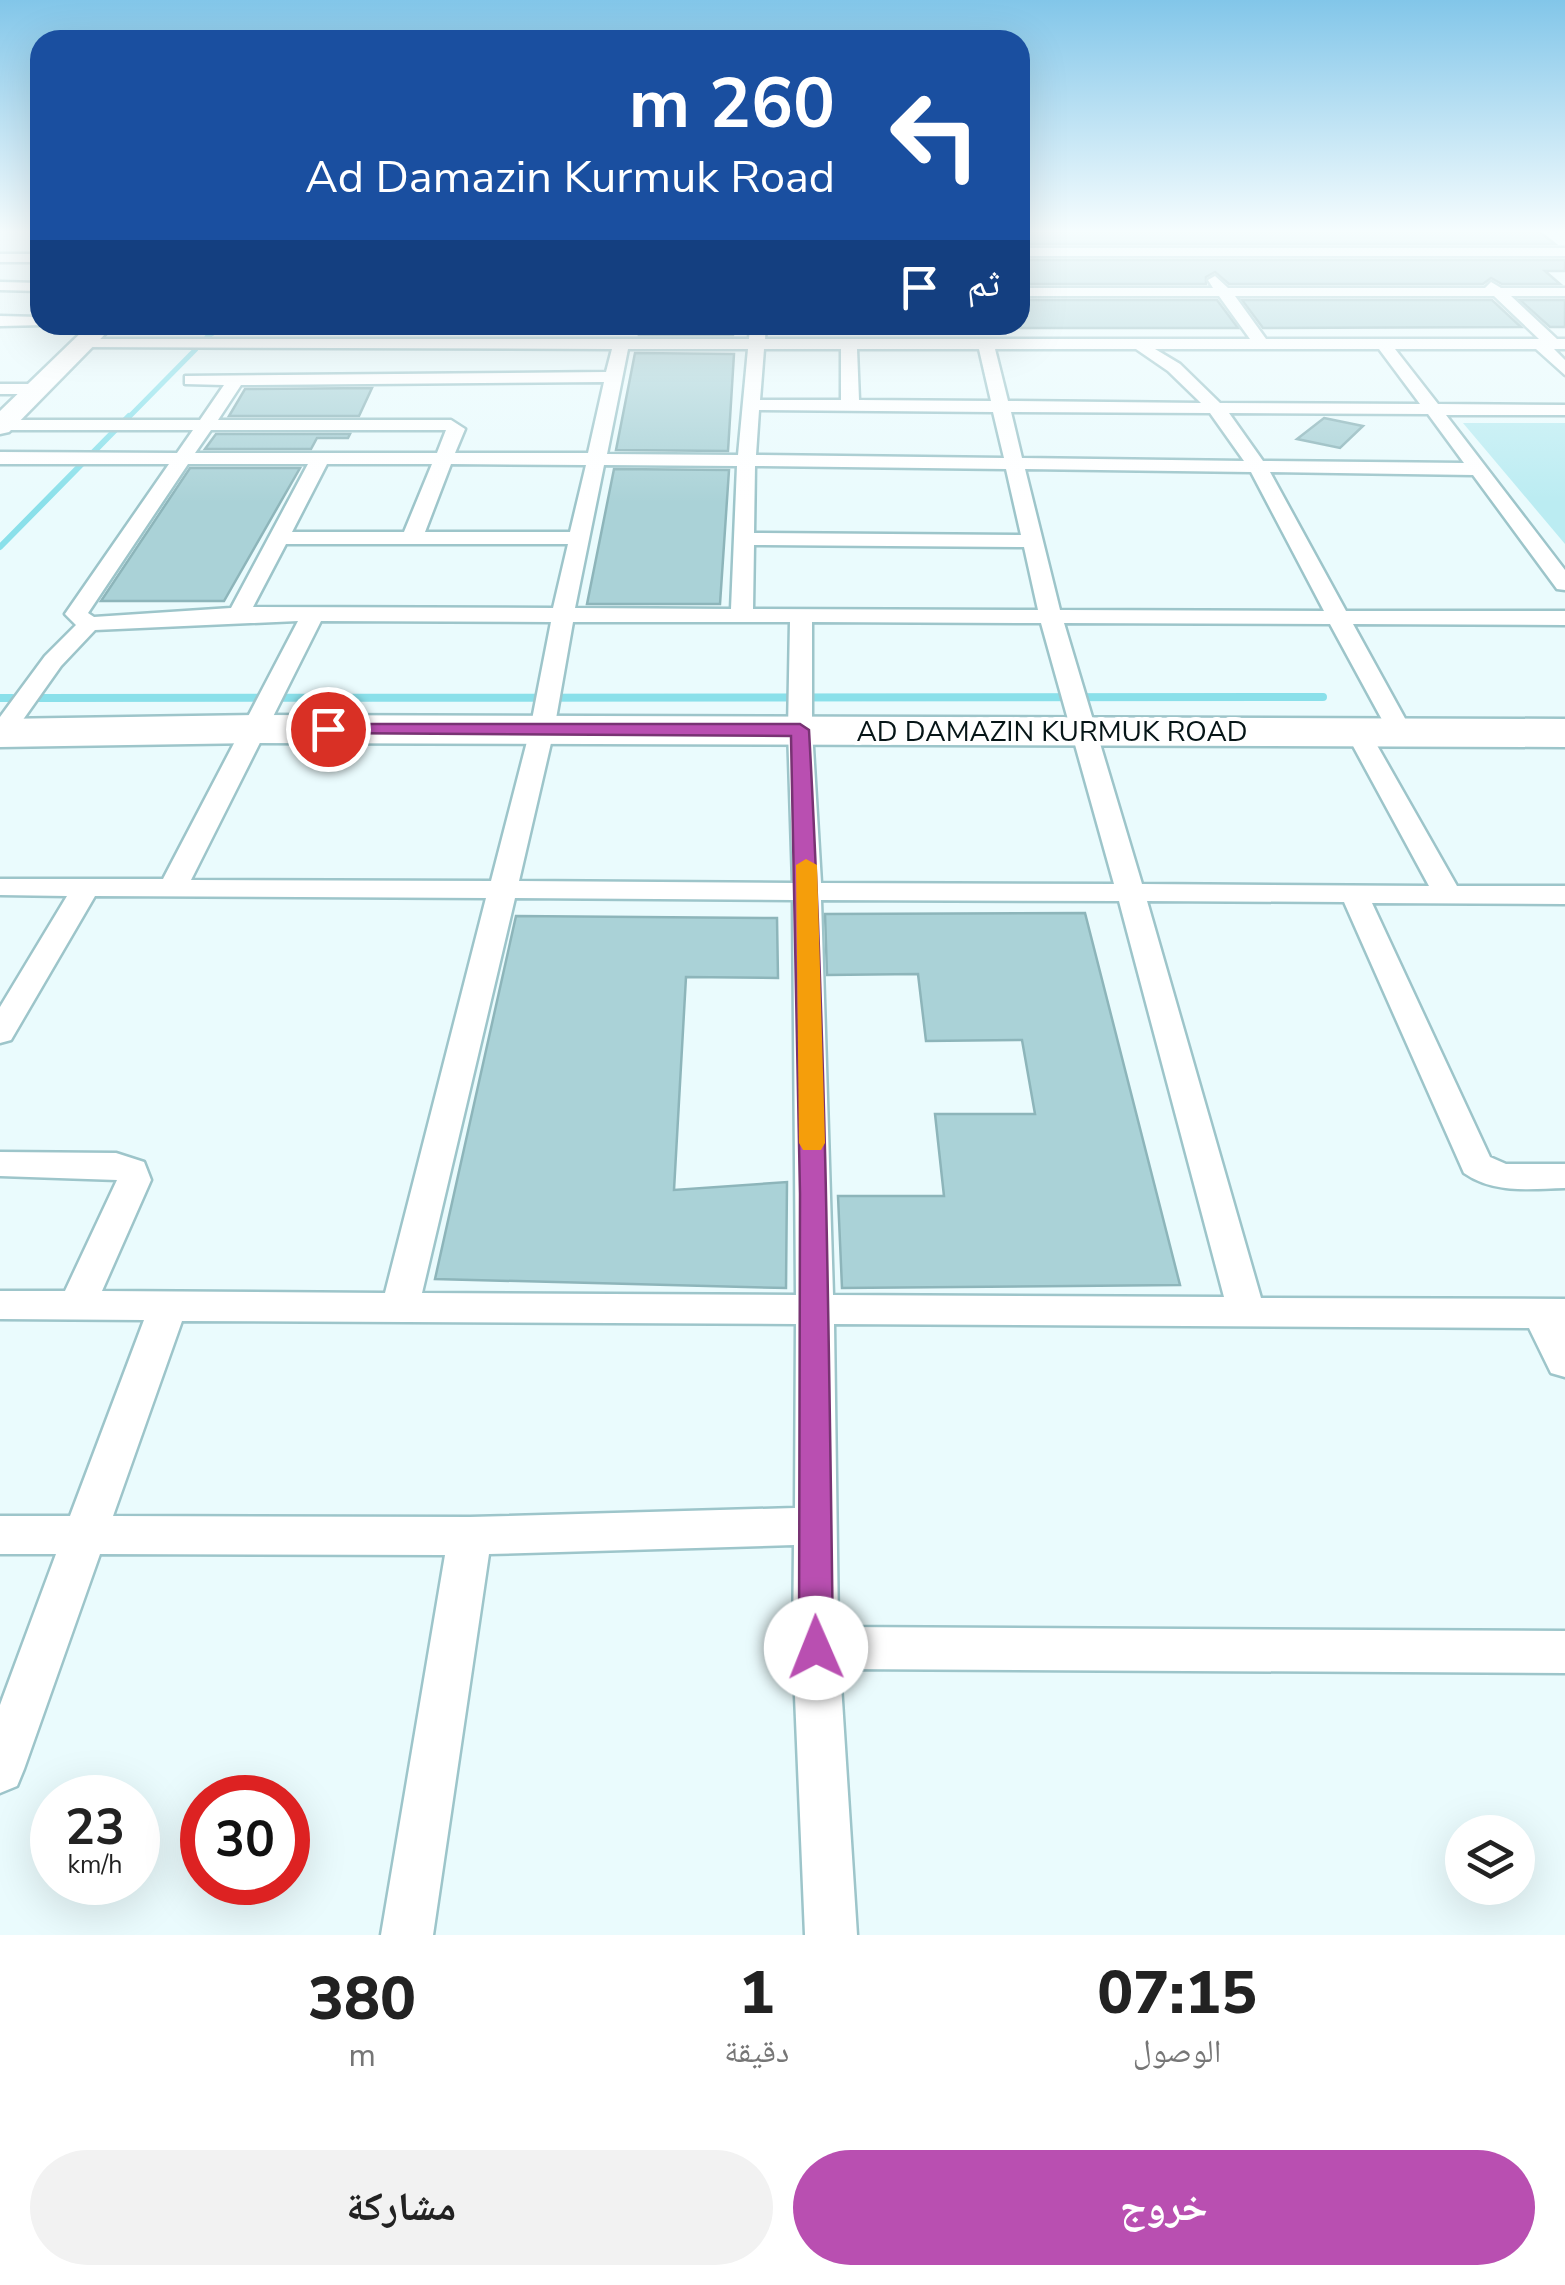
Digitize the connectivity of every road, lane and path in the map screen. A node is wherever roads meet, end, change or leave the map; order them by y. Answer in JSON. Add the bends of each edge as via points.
{"nodes":[{"id":1,"x":1246,"y":322,"type":"edge"},
{"id":2,"x":1530,"y":322,"type":"edge"},
{"id":3,"x":93,"y":335,"type":"edge"},
{"id":4,"x":326,"y":335,"type":"edge"},
{"id":5,"x":516,"y":335,"type":"edge"},
{"id":6,"x":740,"y":335,"type":"edge"},
{"id":7,"x":757,"y":335,"type":"edge"},
{"id":8,"x":767,"y":335,"type":"edge"},
{"id":9,"x":1013,"y":335,"type":"edge"},
{"id":10,"x":321,"y":342,"type":"junction"},
{"id":11,"x":514,"y":342,"type":"junction"},
{"id":12,"x":621,"y":342,"type":"junction"},
{"id":13,"x":848,"y":343,"type":"junction"},
{"id":14,"x":84,"y":344,"type":"junction"},
{"id":15,"x":986,"y":344,"type":"junction"},
{"id":16,"x":1017,"y":344,"type":"junction"},
{"id":17,"x":1553,"y":344,"type":"edge"},
{"id":18,"x":1141,"y":346,"type":"junction"},
{"id":19,"x":1263,"y":346,"type":"junction"},
{"id":20,"x":1385,"y":346,"type":"junction"},
{"id":21,"x":1565,"y":370,"type":"edge"},
{"id":22,"x":614,"y":377,"type":"junction"},
{"id":23,"x":295,"y":379,"type":"junction"},
{"id":24,"x":191,"y":380,"type":"dead end"},
{"id":25,"x":236,"y":380,"type":"junction"},
{"id":26,"x":0,"y":389,"type":"edge"},
{"id":27,"x":37,"y":389,"type":"junction"},
{"id":28,"x":751,"y":405,"type":"junction"},
{"id":29,"x":850,"y":406,"type":"junction"},
{"id":30,"x":998,"y":406,"type":"junction"},
{"id":31,"x":1215,"y":406,"type":"junction"},
{"id":32,"x":1433,"y":409,"type":"junction"},
{"id":33,"x":1565,"y":410,"type":"edge"},
{"id":34,"x":205,"y":425,"type":"junction"},
{"id":35,"x":365,"y":425,"type":"junction"},
{"id":36,"x":0,"y":426,"type":"edge"},
{"id":37,"x":0,"y":458,"type":"edge"},
{"id":38,"x":182,"y":458,"type":"junction"},
{"id":39,"x":320,"y":459,"type":"junction"},
{"id":40,"x":597,"y":459,"type":"junction"},
{"id":41,"x":348,"y":460,"type":"junction"},
{"id":42,"x":441,"y":460,"type":"junction"},
{"id":43,"x":746,"y":464,"type":"junction"},
{"id":44,"x":1014,"y":464,"type":"junction"},
{"id":45,"x":1260,"y":469,"type":"junction"},
{"id":46,"x":1478,"y":469,"type":"junction"},
{"id":47,"x":279,"y":538,"type":"junction"},
{"id":48,"x":412,"y":538,"type":"junction"},
{"id":49,"x":580,"y":538,"type":"junction"},
{"id":50,"x":745,"y":539,"type":"junction"},
{"id":51,"x":1032,"y":541,"type":"junction"},
{"id":52,"x":1565,"y":584,"type":"edge"},
{"id":53,"x":239,"y":614,"type":"junction"},
{"id":54,"x":312,"y":614,"type":"junction"},
{"id":55,"x":562,"y":614,"type":"junction"},
{"id":56,"x":742,"y":615,"type":"junction"},
{"id":57,"x":801,"y":616,"type":"junction"},
{"id":58,"x":1050,"y":618,"type":"junction"},
{"id":59,"x":1338,"y":618,"type":"junction"},
{"id":60,"x":1565,"y":618,"type":"edge"},
{"id":61,"x":90,"y":624,"type":"junction"},
{"id":62,"x":257,"y":729,"type":"junction"},
{"id":63,"x":542,"y":730,"type":"junction"},
{"id":64,"x":800,"y":730,"type":"junction"},
{"id":65,"x":1086,"y":731,"type":"junction"},
{"id":66,"x":1,"y":733,"type":"edge"},
{"id":67,"x":1380,"y":733,"type":"junction"},
{"id":68,"x":1565,"y":733,"type":"edge"},
{"id":69,"x":86,"y":887,"type":"junction"},
{"id":70,"x":0,"y":888,"type":"edge"},
{"id":71,"x":172,"y":889,"type":"junction"},
{"id":72,"x":502,"y":890,"type":"junction"},
{"id":73,"x":808,"y":890,"type":"junction"},
{"id":74,"x":1129,"y":894,"type":"junction"},
{"id":75,"x":1448,"y":895,"type":"junction"},
{"id":76,"x":1565,"y":895,"type":"edge"},
{"id":77,"x":1355,"y":896,"type":"junction"},
{"id":78,"x":0,"y":1034,"type":"edge"},
{"id":79,"x":0,"y":1164,"type":"edge"},
{"id":80,"x":1565,"y":1176,"type":"edge"},
{"id":81,"x":0,"y":1305,"type":"edge"},
{"id":82,"x":77,"y":1305,"type":"junction"},
{"id":83,"x":168,"y":1306,"type":"junction"},
{"id":84,"x":400,"y":1306,"type":"junction"},
{"id":85,"x":815,"y":1308,"type":"junction"},
{"id":86,"x":1246,"y":1310,"type":"junction"},
{"id":87,"x":1553,"y":1314,"type":"edge"},
{"id":88,"x":1565,"y":1362,"type":"edge"},
{"id":89,"x":814,"y":1526,"type":"junction"},
{"id":90,"x":0,"y":1534,"type":"edge"},
{"id":91,"x":88,"y":1534,"type":"junction"},
{"id":92,"x":470,"y":1536,"type":"junction"},
{"id":93,"x":816,"y":1648,"type":"junction"},
{"id":94,"x":1565,"y":1652,"type":"edge"},
{"id":95,"x":0,"y":1770,"type":"edge"},
{"id":96,"x":406,"y":1935,"type":"edge"},
{"id":97,"x":831,"y":1935,"type":"edge"}],
"edges":[{"from":1,"to":19,"type":"street"},
{"from":2,"to":17,"type":"street"},
{"from":3,"to":14,"type":"main road"},
{"from":4,"to":10,"type":"street"},
{"from":5,"to":11,"type":"street"},
{"from":6,"to":12,"type":"street"},
{"from":7,"to":28,"type":"street"},
{"from":8,"to":13,"type":"street"},
{"from":9,"to":16,"type":"street"},
{"from":10,"to":11,"type":"street"},
{"from":10,"to":14,"type":"street"},
{"from":10,"to":23,"type":"street"},
{"from":11,"to":12,"type":"street"},
{"from":12,"to":22,"type":"street"},
{"from":13,"to":15,"type":"street"},
{"from":13,"to":29,"type":"street"},
{"from":14,"to":27,"type":"main road"},
{"from":15,"to":16,"type":"street"},
{"from":15,"to":30,"type":"street"},
{"from":16,"to":18,"type":"street"},
{"from":17,"to":20,"type":"street"},
{"from":17,"to":21,"type":"street"},
{"from":18,"to":19,"type":"street"},
{"from":18,"to":31,"type":"street"},
{"from":19,"to":20,"type":"street"},
{"from":20,"to":32,"type":"street"},
{"from":22,"to":23,"type":"street"},
{"from":22,"to":40,"type":"street"},
{"from":23,"to":25,"type":"street"},
{"from":24,"to":25,"type":"street"},
{"from":25,"to":34,"type":"street"},
{"from":26,"to":27,"type":"street"},
{"from":27,"to":36,"type":"main road"},
{"from":28,"to":29,"type":"street"},
{"from":28,"to":43,"type":"street"},
{"from":29,"to":30,"type":"street"},
{"from":30,"to":31,"type":"street"},
{"from":30,"to":44,"type":"street"},
{"from":31,"to":32,"type":"street"},
{"from":31,"to":45,"type":"street"},
{"from":32,"to":33,"type":"street"},
{"from":32,"to":46,"type":"street"},
{"from":34,"to":35,"type":"street"},
{"from":34,"to":36,"type":"street"},
{"from":34,"to":38,"type":"street"},
{"from":35,"to":41,"type":"street"},
{"from":35,"to":42,"type":"street","via":[[455,427]]},
{"from":37,"to":38,"type":"street"},
{"from":38,"to":39,"type":"street"},
{"from":38,"to":61,"type":"street","via":[[76,614]]},
{"from":39,"to":41,"type":"street"},
{"from":39,"to":47,"type":"street"},
{"from":40,"to":42,"type":"street"},
{"from":40,"to":43,"type":"street"},
{"from":40,"to":49,"type":"street"},
{"from":41,"to":42,"type":"street"},
{"from":42,"to":48,"type":"street"},
{"from":43,"to":44,"type":"street"},
{"from":43,"to":50,"type":"street"},
{"from":44,"to":45,"type":"street"},
{"from":44,"to":51,"type":"street"},
{"from":45,"to":46,"type":"street"},
{"from":45,"to":59,"type":"street"},
{"from":46,"to":52,"type":"street"},
{"from":47,"to":48,"type":"street"},
{"from":47,"to":53,"type":"street"},
{"from":48,"to":49,"type":"street"},
{"from":49,"to":55,"type":"street"},
{"from":50,"to":51,"type":"street"},
{"from":50,"to":56,"type":"street"},
{"from":51,"to":58,"type":"street"},
{"from":53,"to":54,"type":"street"},
{"from":53,"to":61,"type":"street"},
{"from":54,"to":55,"type":"street"},
{"from":54,"to":62,"type":"street"},
{"from":55,"to":56,"type":"street"},
{"from":55,"to":63,"type":"street"},
{"from":56,"to":57,"type":"street"},
{"from":57,"to":58,"type":"street"},
{"from":57,"to":64,"type":"street"},
{"from":58,"to":59,"type":"street"},
{"from":58,"to":65,"type":"street"},
{"from":59,"to":60,"type":"street"},
{"from":59,"to":67,"type":"street"},
{"from":61,"to":66,"type":"street","via":[[53,661]]},
{"from":62,"to":63,"type":"highway","name":"AD DAMAZIN KURMUK ROAD"},
{"from":62,"to":66,"type":"highway","name":"AD DAMAZIN KURMUK ROAD"},
{"from":62,"to":71,"type":"street"},
{"from":63,"to":64,"type":"highway","name":"AD DAMAZIN KURMUK ROAD"},
{"from":63,"to":72,"type":"street"},
{"from":64,"to":65,"type":"highway","name":"AD DAMAZIN KURMUK ROAD"},
{"from":64,"to":73,"type":"street"},
{"from":65,"to":67,"type":"highway","name":"AD DAMAZIN KURMUK ROAD"},
{"from":65,"to":74,"type":"street"},
{"from":67,"to":68,"type":"highway","name":"AD DAMAZIN KURMUK ROAD"},
{"from":67,"to":75,"type":"street"},
{"from":69,"to":70,"type":"street"},
{"from":69,"to":71,"type":"street"},
{"from":69,"to":78,"type":"street"},
{"from":71,"to":72,"type":"street"},
{"from":72,"to":73,"type":"street"},
{"from":72,"to":84,"type":"street"},
{"from":73,"to":74,"type":"street"},
{"from":73,"to":85,"type":"street"},
{"from":74,"to":77,"type":"street"},
{"from":74,"to":86,"type":"street"},
{"from":75,"to":76,"type":"street"},
{"from":75,"to":77,"type":"street"},
{"from":77,"to":80,"type":"street","via":[[1476,1164],[1498,1176]]},
{"from":79,"to":82,"type":"street","via":[[116,1165],[132,1171],[134,1180]]},
{"from":81,"to":82,"type":"street"},
{"from":82,"to":83,"type":"street"},
{"from":83,"to":84,"type":"street"},
{"from":83,"to":91,"type":"street"},
{"from":84,"to":85,"type":"street"},
{"from":85,"to":86,"type":"street"},
{"from":85,"to":89,"type":"street"},
{"from":86,"to":87,"type":"street"},
{"from":87,"to":88,"type":"street"},
{"from":89,"to":92,"type":"street"},
{"from":89,"to":93,"type":"street"},
{"from":90,"to":91,"type":"street"},
{"from":91,"to":92,"type":"street"},
{"from":91,"to":95,"type":"street"},
{"from":92,"to":96,"type":"street"},
{"from":93,"to":94,"type":"street"},
{"from":93,"to":97,"type":"street"}]}
